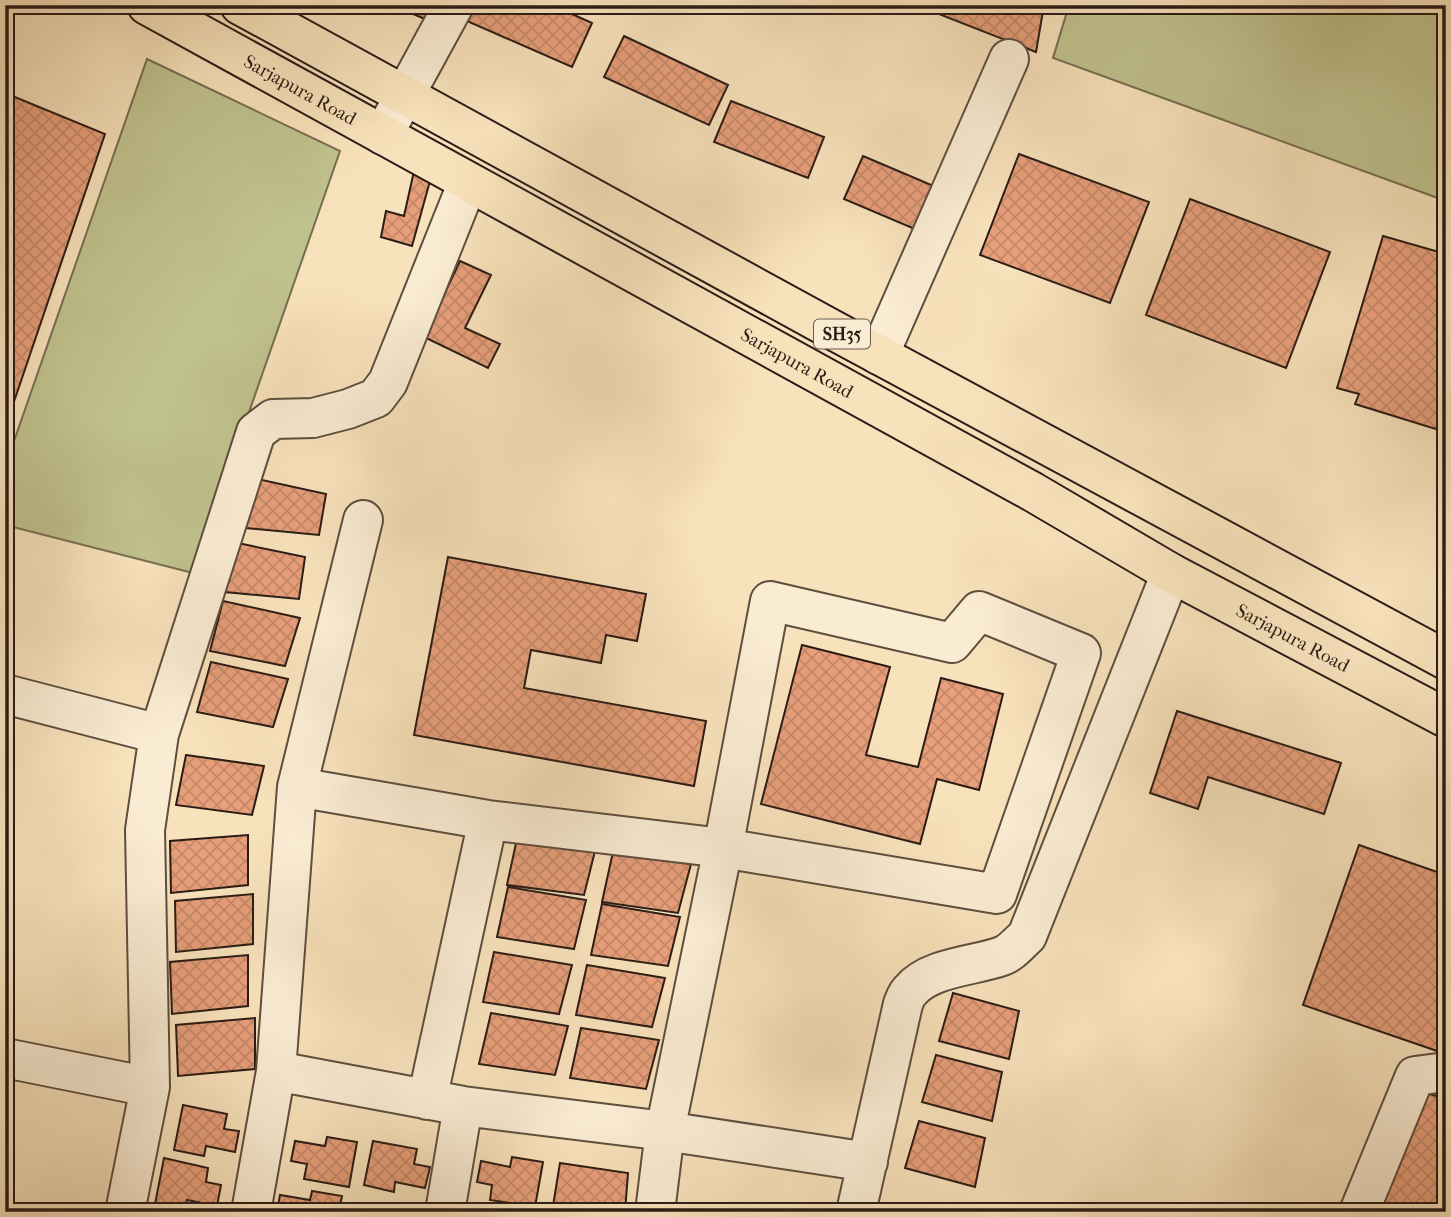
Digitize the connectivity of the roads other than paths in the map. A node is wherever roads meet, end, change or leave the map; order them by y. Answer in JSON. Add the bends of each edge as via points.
{"nodes":[{"id":1,"x":147,"y":5,"type":"edge"},
{"id":2,"x":240,"y":5,"type":"edge"},
{"id":3,"x":454,"y":5,"type":"edge"},
{"id":4,"x":1009,"y":59,"type":"dead end"},
{"id":5,"x":404,"y":95,"type":"junction"},
{"id":6,"x":383,"y":135,"type":"junction"},
{"id":7,"x":468,"y":182,"type":"junction"},
{"id":8,"x":879,"y":355,"type":"junction"},
{"id":9,"x":363,"y":520,"type":"dead end"},
{"id":10,"x":1171,"y":573,"type":"junction"},
{"id":11,"x":1446,"y":660,"type":"edge"},
{"id":12,"x":5,"y":694,"type":"edge"},
{"id":13,"x":1446,"y":719,"type":"edge"},
{"id":14,"x":159,"y":734,"type":"junction"},
{"id":15,"x":297,"y":787,"type":"junction"},
{"id":16,"x":488,"y":820,"type":"junction"},
{"id":17,"x":723,"y":848,"type":"junction"},
{"id":18,"x":5,"y":1058,"type":"edge"},
{"id":19,"x":276,"y":1071,"type":"junction"},
{"id":20,"x":1446,"y":1072,"type":"edge"},
{"id":21,"x":150,"y":1087,"type":"junction"},
{"id":22,"x":445,"y":1103,"type":"junction"},
{"id":23,"x":665,"y":1131,"type":"junction"},
{"id":24,"x":868,"y":1162,"type":"junction"},
{"id":25,"x":125,"y":1212,"type":"edge"},
{"id":26,"x":251,"y":1212,"type":"edge"},
{"id":27,"x":445,"y":1212,"type":"edge"},
{"id":28,"x":655,"y":1212,"type":"edge"},
{"id":29,"x":856,"y":1212,"type":"edge"},
{"id":30,"x":1359,"y":1212,"type":"edge"}],
"edges":[{"from":1,"to":6,"type":"main road","name":"Sarjapura Road"},
{"from":2,"to":5,"type":"main road","number":"SH35"},
{"from":3,"to":5,"type":"street"},
{"from":4,"to":8,"type":"street"},
{"from":5,"to":6,"type":"street"},
{"from":5,"to":8,"type":"main road","number":"SH35"},
{"from":6,"to":7,"type":"main road","name":"Sarjapura Road"},
{"from":7,"to":10,"type":"main road","name":"Sarjapura Road","via":[[1033,492]]},
{"from":7,"to":14,"type":"street","via":[[388,382],[376,398],[313,418],[273,419],[256,432]]},
{"from":8,"to":11,"type":"main road","number":"SH35"},
{"from":9,"to":15,"type":"street"},
{"from":10,"to":13,"type":"main road","name":"Sarjapura Road"},
{"from":10,"to":24,"type":"street","via":[[1027,936],[1005,955],[944,971],[910,990]]},
{"from":12,"to":14,"type":"street"},
{"from":14,"to":21,"type":"street","via":[[145,830]]},
{"from":15,"to":16,"type":"street"},
{"from":15,"to":19,"type":"street"},
{"from":16,"to":17,"type":"street"},
{"from":16,"to":22,"type":"street"},
{"from":17,"to":17,"type":"street","via":[[770,601],[951,643],[979,611],[1081,653],[997,894]]},
{"from":17,"to":23,"type":"street"},
{"from":18,"to":21,"type":"street"},
{"from":19,"to":22,"type":"street"},
{"from":19,"to":26,"type":"street"},
{"from":20,"to":30,"type":"street","via":[[1415,1076]]},
{"from":21,"to":25,"type":"street"},
{"from":22,"to":23,"type":"street"},
{"from":22,"to":27,"type":"street"},
{"from":23,"to":24,"type":"street"},
{"from":23,"to":28,"type":"street"},
{"from":24,"to":29,"type":"street"}]}
